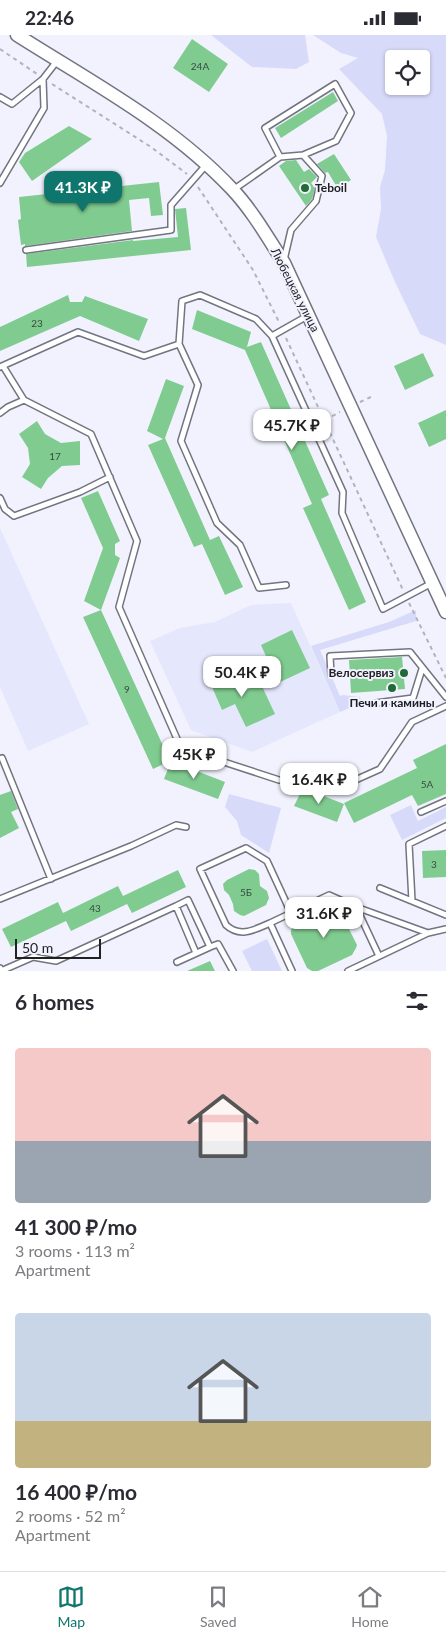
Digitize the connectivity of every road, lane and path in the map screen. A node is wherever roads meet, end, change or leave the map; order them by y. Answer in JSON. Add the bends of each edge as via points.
{"nodes":[{"id":1,"x":17,"y":35,"type":"edge"},
{"id":2,"x":57,"y":61,"type":"junction"},
{"id":3,"x":44,"y":79,"type":"junction"},
{"id":4,"x":0,"y":97,"type":"edge"},
{"id":5,"x":303,"y":155,"type":"junction"},
{"id":6,"x":280,"y":157,"type":"junction"},
{"id":7,"x":207,"y":164,"type":"junction"},
{"id":8,"x":0,"y":183,"type":"edge"},
{"id":9,"x":234,"y":190,"type":"junction"},
{"id":10,"x":26,"y":250,"type":"dead end"},
{"id":11,"x":284,"y":263,"type":"junction"},
{"id":12,"x":309,"y":315,"type":"junction"},
{"id":13,"x":272,"y":336,"type":"junction"},
{"id":14,"x":180,"y":344,"type":"junction"},
{"id":15,"x":1,"y":366,"type":"edge"},
{"id":16,"x":24,"y":400,"type":"junction"},
{"id":17,"x":0,"y":413,"type":"edge"},
{"id":18,"x":110,"y":477,"type":"junction"},
{"id":19,"x":0,"y":498,"type":"edge"},
{"id":20,"x":432,"y":583,"type":"junction"},
{"id":21,"x":286,"y":585,"type":"dead end"},
{"id":22,"x":446,"y":612,"type":"edge"},
{"id":23,"x":422,"y":669,"type":"junction"},
{"id":24,"x":331,"y":675,"type":"dead end"},
{"id":25,"x":446,"y":697,"type":"edge"},
{"id":26,"x":376,"y":703,"type":"dead end"},
{"id":27,"x":446,"y":706,"type":"edge"},
{"id":28,"x":1,"y":757,"type":"edge"},
{"id":29,"x":446,"y":801,"type":"edge"},
{"id":30,"x":421,"y":812,"type":"dead end"},
{"id":31,"x":446,"y":826,"type":"edge"},
{"id":32,"x":186,"y":827,"type":"dead end"},
{"id":33,"x":51,"y":879,"type":"junction"},
{"id":34,"x":380,"y":888,"type":"dead end"},
{"id":35,"x":0,"y":899,"type":"edge"},
{"id":36,"x":412,"y":901,"type":"junction"},
{"id":37,"x":176,"y":906,"type":"junction"},
{"id":38,"x":356,"y":907,"type":"junction"},
{"id":39,"x":291,"y":913,"type":"junction"},
{"id":40,"x":446,"y":915,"type":"edge"},
{"id":41,"x":270,"y":923,"type":"junction"},
{"id":42,"x":446,"y":929,"type":"edge"},
{"id":43,"x":428,"y":933,"type":"junction"},
{"id":44,"x":210,"y":947,"type":"junction"},
{"id":45,"x":196,"y":953,"type":"junction"},
{"id":46,"x":380,"y":956,"type":"junction"},
{"id":47,"x":178,"y":962,"type":"dead end"},
{"id":48,"x":0,"y":968,"type":"edge"},
{"id":49,"x":233,"y":971,"type":"edge"},
{"id":50,"x":292,"y":971,"type":"edge"},
{"id":51,"x":348,"y":971,"type":"edge"}],
"edges":[{"from":1,"to":2,"type":"street","name":"Любецкая улица"},
{"from":2,"to":3,"type":"lane"},
{"from":2,"to":7,"type":"street","name":"Любецкая улица","via":[[161,125]]},
{"from":3,"to":4,"type":"lane","via":[[12,104]]},
{"from":3,"to":8,"type":"lane","via":[[44,108]]},
{"from":5,"to":6,"type":"lane"},
{"from":5,"to":6,"type":"lane","via":[[336,141],[350,113],[335,85],[265,128]]},
{"from":5,"to":11,"type":"lane","via":[[322,176],[316,201],[291,231]]},
{"from":6,"to":9,"type":"lane"},
{"from":7,"to":9,"type":"street","name":"Любецкая улица"},
{"from":7,"to":10,"type":"lane","via":[[171,205],[171,231]]},
{"from":9,"to":11,"type":"street","name":"Любецкая улица"},
{"from":11,"to":12,"type":"street","name":"Любецкая улица"},
{"from":12,"to":13,"type":"lane"},
{"from":12,"to":20,"type":"street","name":"Любецкая улица"},
{"from":13,"to":14,"type":"lane","via":[[256,319],[200,295],[182,301]]},
{"from":13,"to":20,"type":"lane","via":[[343,492],[342,513],[383,609]]},
{"from":14,"to":15,"type":"lane","via":[[144,356],[78,331]]},
{"from":14,"to":21,"type":"lane","via":[[198,385],[181,441],[213,514],[217,523],[240,545],[259,588]]},
{"from":15,"to":16,"type":"lane"},
{"from":16,"to":17,"type":"lane"},
{"from":16,"to":18,"type":"lane","via":[[91,434]]},
{"from":18,"to":19,"type":"lane","via":[[80,492],[14,516],[5,509]]},
{"from":18,"to":27,"type":"lane","via":[[137,541],[119,607],[181,748],[280,780],[342,786],[380,769],[412,722]]},
{"from":20,"to":22,"type":"street","name":"Любецкая улица"},
{"from":23,"to":24,"type":"lane","via":[[410,652],[330,656]]},
{"from":23,"to":25,"type":"lane"},
{"from":23,"to":26,"type":"lane","via":[[413,698]]},
{"from":28,"to":33,"type":"lane"},
{"from":29,"to":30,"type":"lane"},
{"from":31,"to":36,"type":"lane","via":[[409,844]]},
{"from":32,"to":33,"type":"lane","via":[[176,825]]},
{"from":33,"to":35,"type":"lane"},
{"from":34,"to":36,"type":"lane"},
{"from":36,"to":40,"type":"lane"},
{"from":37,"to":44,"type":"lane","via":[[188,900]]},
{"from":37,"to":45,"type":"lane"},
{"from":37,"to":48,"type":"lane","via":[[56,961],[33,957],[1,971]]},
{"from":38,"to":39,"type":"lane","via":[[329,895]]},
{"from":38,"to":43,"type":"lane"},
{"from":38,"to":46,"type":"lane"},
{"from":39,"to":41,"type":"lane"},
{"from":39,"to":41,"type":"lane","via":[[267,861],[246,848],[200,869],[226,925],[238,932],[249,932]]},
{"from":41,"to":50,"type":"lane"},
{"from":42,"to":43,"type":"lane"},
{"from":43,"to":46,"type":"lane"},
{"from":44,"to":45,"type":"lane"},
{"from":44,"to":49,"type":"lane","via":[[218,944]]},
{"from":45,"to":47,"type":"lane"},
{"from":46,"to":51,"type":"lane"}]}
